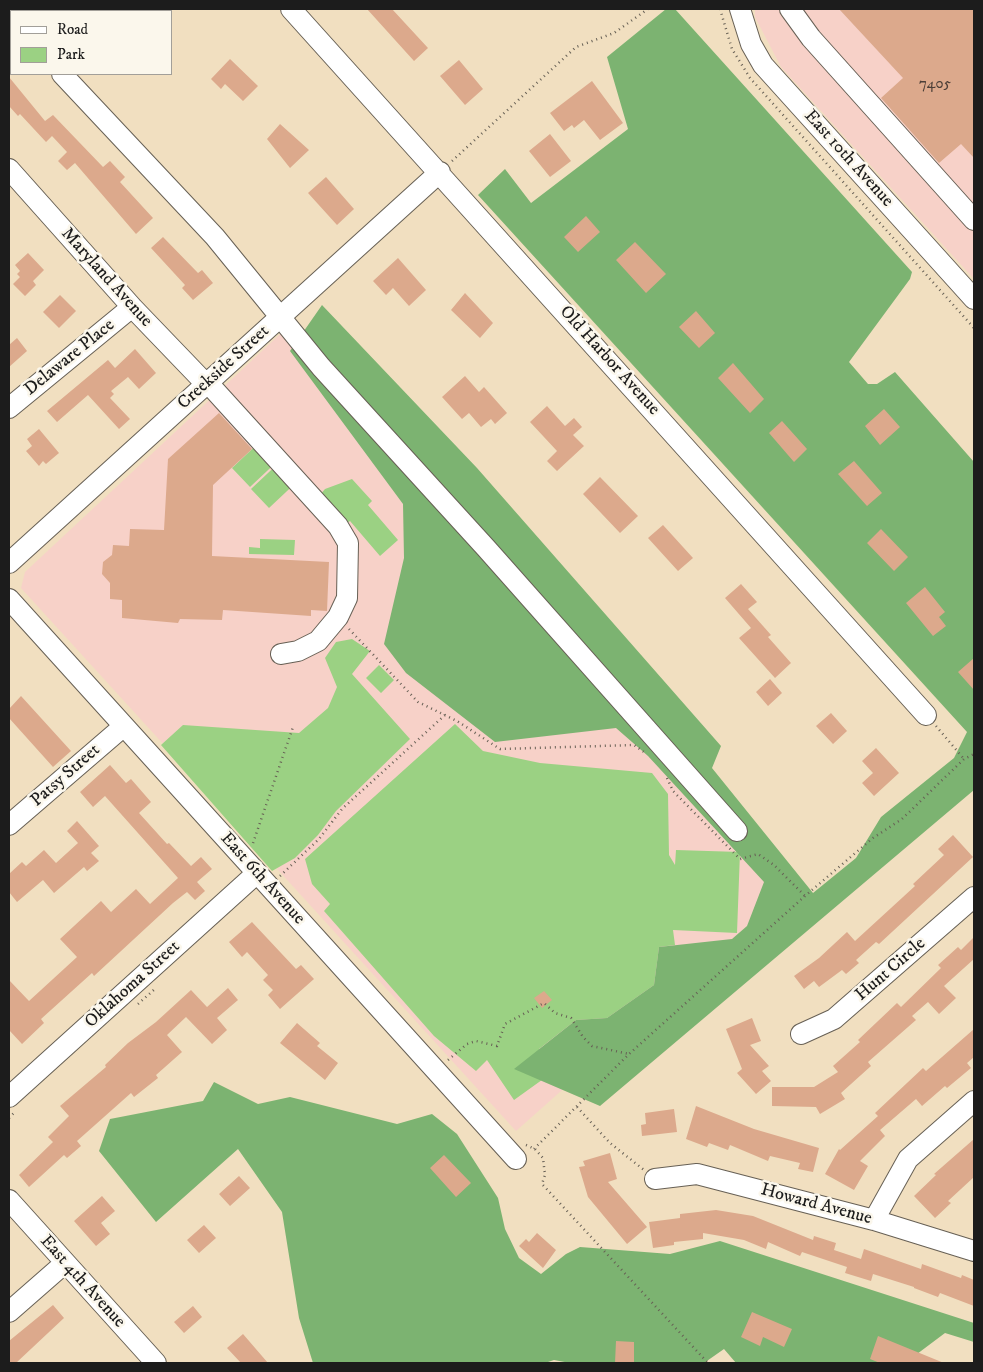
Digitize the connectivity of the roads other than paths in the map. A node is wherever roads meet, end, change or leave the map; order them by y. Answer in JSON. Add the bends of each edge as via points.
{"nodes":[{"id":1,"x":291,"y":9,"type":"edge"},
{"id":2,"x":740,"y":9,"type":"edge"},
{"id":3,"x":790,"y":9,"type":"edge"},
{"id":4,"x":63,"y":75,"type":"edge"},
{"id":5,"x":9,"y":169,"type":"edge"},
{"id":6,"x":440,"y":172,"type":"junction"},
{"id":7,"x":974,"y":220,"type":"edge"},
{"id":8,"x":971,"y":289,"type":"edge"},
{"id":9,"x":132,"y":307,"type":"junction"},
{"id":10,"x":282,"y":316,"type":"junction"},
{"id":11,"x":207,"y":384,"type":"junction"},
{"id":12,"x":9,"y":408,"type":"edge"},
{"id":13,"x":9,"y":563,"type":"edge"},
{"id":14,"x":9,"y":599,"type":"edge"},
{"id":15,"x":281,"y":654,"type":"dead end"},
{"id":16,"x":926,"y":715,"type":"road end"},
{"id":17,"x":124,"y":726,"type":"junction"},
{"id":18,"x":9,"y":825,"type":"edge"},
{"id":19,"x":737,"y":831,"type":"dead end"},
{"id":20,"x":256,"y":873,"type":"junction"},
{"id":21,"x":974,"y":897,"type":"edge"},
{"id":22,"x":801,"y":1034,"type":"dead end"},
{"id":23,"x":9,"y":1097,"type":"edge"},
{"id":24,"x":974,"y":1101,"type":"edge"},
{"id":25,"x":516,"y":1160,"type":"road end"},
{"id":26,"x":655,"y":1178,"type":"road end"},
{"id":27,"x":9,"y":1200,"type":"edge"},
{"id":28,"x":874,"y":1220,"type":"junction"},
{"id":29,"x":974,"y":1251,"type":"edge"},
{"id":30,"x":65,"y":1263,"type":"junction"},
{"id":31,"x":9,"y":1312,"type":"edge"},
{"id":32,"x":156,"y":1363,"type":"edge"}],
"edges":[{"from":1,"to":6,"type":"street","name":"Old Harbor Avenue"},
{"from":2,"to":8,"type":"street","name":"East 10th Avenue","via":[[751,44],[763,66]]},
{"from":3,"to":7,"type":"street","via":[[811,38]]},
{"from":4,"to":10,"type":"street","via":[[215,237]]},
{"from":5,"to":9,"type":"street","name":"Maryland Avenue"},
{"from":6,"to":10,"type":"street","name":"Creekside Street"},
{"from":6,"to":16,"type":"street","name":"Old Harbor Avenue"},
{"from":9,"to":11,"type":"street","name":"Maryland Avenue"},
{"from":9,"to":12,"type":"street","name":"Delaware Place"},
{"from":10,"to":11,"type":"street","name":"Creekside Street"},
{"from":10,"to":19,"type":"street","via":[[321,367],[493,555]]},
{"from":11,"to":13,"type":"street","name":"Creekside Street"},
{"from":11,"to":15,"type":"street","name":"Maryland Avenue","via":[[338,526],[348,543],[347,598],[338,617],[318,641],[298,651]]},
{"from":14,"to":17,"type":"street","name":"East 6th Avenue"},
{"from":17,"to":18,"type":"street","name":"Patsy Street"},
{"from":17,"to":20,"type":"street","name":"East 6th Avenue"},
{"from":20,"to":23,"type":"street","name":"Oklahoma Street"},
{"from":20,"to":25,"type":"street","name":"East 6th Avenue"},
{"from":21,"to":22,"type":"street","name":"Hunt Circle","via":[[834,1019]]},
{"from":24,"to":28,"type":"street","via":[[908,1159]]},
{"from":26,"to":28,"type":"street","name":"Howard Avenue","via":[[697,1174]]},
{"from":27,"to":30,"type":"street","name":"East 4th Avenue"},
{"from":28,"to":29,"type":"street","name":"Howard Avenue"},
{"from":30,"to":31,"type":"street"},
{"from":30,"to":32,"type":"street","name":"East 4th Avenue"}]}
